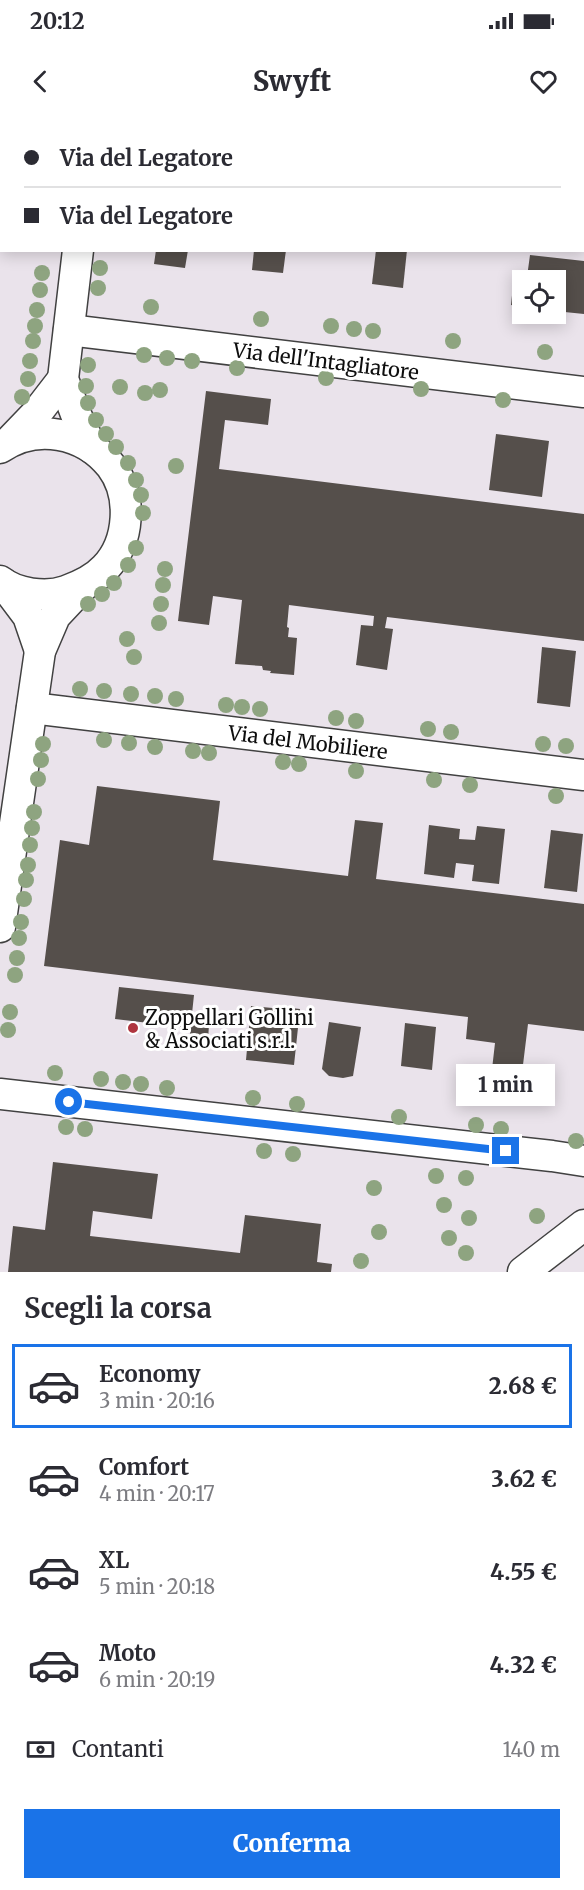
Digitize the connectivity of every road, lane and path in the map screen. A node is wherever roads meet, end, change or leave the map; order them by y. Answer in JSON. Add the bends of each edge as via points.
{"nodes":[{"id":1,"x":78,"y":252,"type":"edge"},
{"id":2,"x":69,"y":330,"type":"junction"},
{"id":3,"x":63,"y":379,"type":"junction"},
{"id":4,"x":584,"y":392,"type":"edge"},
{"id":5,"x":5,"y":444,"type":"edge"},
{"id":6,"x":92,"y":448,"type":"junction"},
{"id":7,"x":2,"y":582,"type":"edge"},
{"id":8,"x":84,"y":585,"type":"junction"},
{"id":9,"x":39,"y":651,"type":"junction"},
{"id":10,"x":32,"y":708,"type":"junction"},
{"id":11,"x":584,"y":775,"type":"edge"},
{"id":12,"x":7,"y":824,"type":"edge"},
{"id":13,"x":3,"y":878,"type":"edge"},
{"id":14,"x":0,"y":927,"type":"edge"},
{"id":15,"x":0,"y":1094,"type":"edge"},
{"id":16,"x":584,"y":1161,"type":"edge"},
{"id":17,"x":584,"y":1225,"type":"edge"},
{"id":18,"x":523,"y":1272,"type":"edge"}],
"edges":[{"from":1,"to":2,"type":"street"},
{"from":2,"to":3,"type":"street"},
{"from":2,"to":4,"type":"street","name":"Via dell'Intagliatore"},
{"from":3,"to":5,"type":"street","via":[[36,414]]},
{"from":3,"to":6,"type":"street"},
{"from":5,"to":6,"type":"street","via":[[31,434],[52,433]]},
{"from":6,"to":8,"type":"street","via":[[112,467],[123,491],[126,518],[120,545],[106,568]]},
{"from":7,"to":8,"type":"street","via":[[30,594],[58,594]]},
{"from":7,"to":9,"type":"street","via":[[28,615]]},
{"from":8,"to":9,"type":"street","via":[[55,616]]},
{"from":9,"to":10,"type":"street"},
{"from":10,"to":11,"type":"street","name":"Via del Mobiliere"},
{"from":10,"to":12,"type":"street"},
{"from":12,"to":13,"type":"street"},
{"from":13,"to":14,"type":"street"},
{"from":15,"to":16,"type":"street"},
{"from":17,"to":18,"type":"street"}]}
